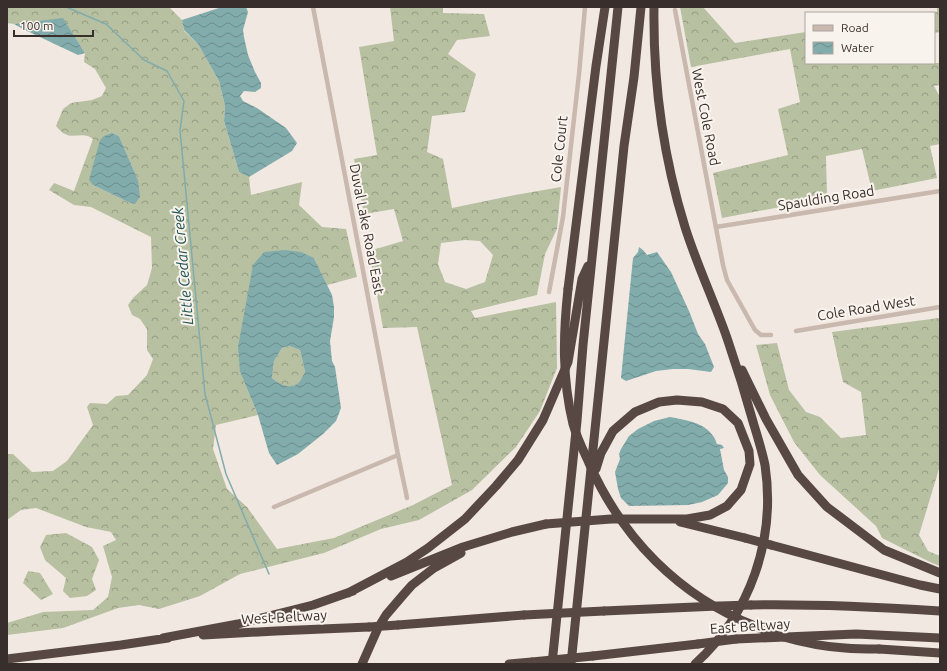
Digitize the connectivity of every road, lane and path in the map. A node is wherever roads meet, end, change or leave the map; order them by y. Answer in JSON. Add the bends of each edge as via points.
{"nodes":[{"id":1,"x":313,"y":7,"type":"edge"},
{"id":2,"x":585,"y":7,"type":"edge"},
{"id":3,"x":605,"y":7,"type":"edge"},
{"id":4,"x":618,"y":7,"type":"edge"},
{"id":5,"x":641,"y":7,"type":"edge"},
{"id":6,"x":654,"y":7,"type":"edge"},
{"id":7,"x":675,"y":10,"type":"dead end"},
{"id":8,"x":940,"y":191,"type":"edge"},
{"id":9,"x":716,"y":227,"type":"junction"},
{"id":10,"x":592,"y":259,"type":"junction"},
{"id":11,"x":549,"y":292,"type":"dead end"},
{"id":12,"x":940,"y":307,"type":"edge"},
{"id":13,"x":796,"y":331,"type":"dead end"},
{"id":14,"x":771,"y":335,"type":"dead end"},
{"id":15,"x":727,"y":338,"type":"junction"},
{"id":16,"x":398,"y":455,"type":"junction"},
{"id":17,"x":590,"y":487,"type":"junction"},
{"id":18,"x":407,"y":498,"type":"dead end"},
{"id":19,"x":274,"y":507,"type":"dead end"},
{"id":20,"x":667,"y":518,"type":"junction"},
{"id":21,"x":512,"y":532,"type":"junction"},
{"id":22,"x":940,"y":573,"type":"edge"},
{"id":23,"x":940,"y":589,"type":"edge"},
{"id":24,"x":348,"y":593,"type":"junction"},
{"id":25,"x":940,"y":611,"type":"edge"},
{"id":26,"x":564,"y":613,"type":"joint"},
{"id":27,"x":162,"y":638,"type":"junction"},
{"id":28,"x":940,"y":638,"type":"edge"},
{"id":29,"x":940,"y":653,"type":"edge"},
{"id":30,"x":7,"y":659,"type":"edge"},
{"id":31,"x":362,"y":664,"type":"edge"},
{"id":32,"x":509,"y":664,"type":"edge"},
{"id":33,"x":552,"y":664,"type":"edge"},
{"id":34,"x":571,"y":664,"type":"edge"},
{"id":35,"x":695,"y":664,"type":"edge"}],
"edges":[{"from":1,"to":16,"type":"street","name":"Duval Lake Road East"},
{"from":2,"to":11,"type":"street","name":"Cole Court","via":[[563,217]]},
{"from":3,"to":29,"type":"highway","bridge":true,"via":[[568,289],[564,360],[568,401],[578,442],[605,497],[625,527],[651,557],[689,590],[747,624],[779,636],[816,645]]},
{"from":4,"to":10,"type":"highway"},
{"from":5,"to":17,"type":"highway","via":[[624,146]]},
{"from":6,"to":15,"type":"highway","via":[[660,110],[674,188]]},
{"from":7,"to":9,"type":"street","name":"West Cole Road"},
{"from":8,"to":9,"type":"street","name":"Spaulding Road"},
{"from":9,"to":14,"type":"street","via":[[727,280],[755,330],[761,334]]},
{"from":10,"to":24,"type":"highway","via":[[582,278],[568,362],[543,420],[518,460],[465,519],[428,548]]},
{"from":10,"to":33,"type":"highway"},
{"from":12,"to":13,"type":"street","name":"Cole Road West"},
{"from":15,"to":22,"type":"highway","via":[[766,419],[798,475],[827,507],[884,550]]},
{"from":15,"to":35,"type":"highway","via":[[763,458],[767,486],[767,526],[759,564],[744,600],[725,631]]},
{"from":16,"to":18,"type":"street","name":"Duval Lake Road East"},
{"from":16,"to":19,"type":"street"},
{"from":17,"to":20,"type":"highway","via":[[601,453],[613,431],[634,412],[659,402],[677,400],[702,402],[723,409],[738,423],[749,451],[750,464],[740,490],[727,506],[710,515],[687,519]]},
{"from":17,"to":34,"type":"highway"},
{"from":20,"to":21,"type":"highway","bridge":true,"via":[[546,524]]},
{"from":20,"to":23,"type":"highway","bridge":true},
{"from":21,"to":24,"type":"highway","via":[[463,547]]},
{"from":21,"to":31,"type":"highway","via":[[459,554],[434,568],[412,585],[386,615]]},
{"from":24,"to":27,"type":"highway","via":[[313,605],[238,624]]},
{"from":25,"to":26,"type":"highway","name":"East Beltway","bridge":true,"via":[[790,604]]},
{"from":26,"to":27,"type":"highway","name":"West Beltway","bridge":true},
{"from":27,"to":30,"type":"highway","name":"West Beltway"},
{"from":28,"to":32,"type":"highway","name":"East Beltway","bridge":true,"via":[[856,634],[736,639]]}]}
